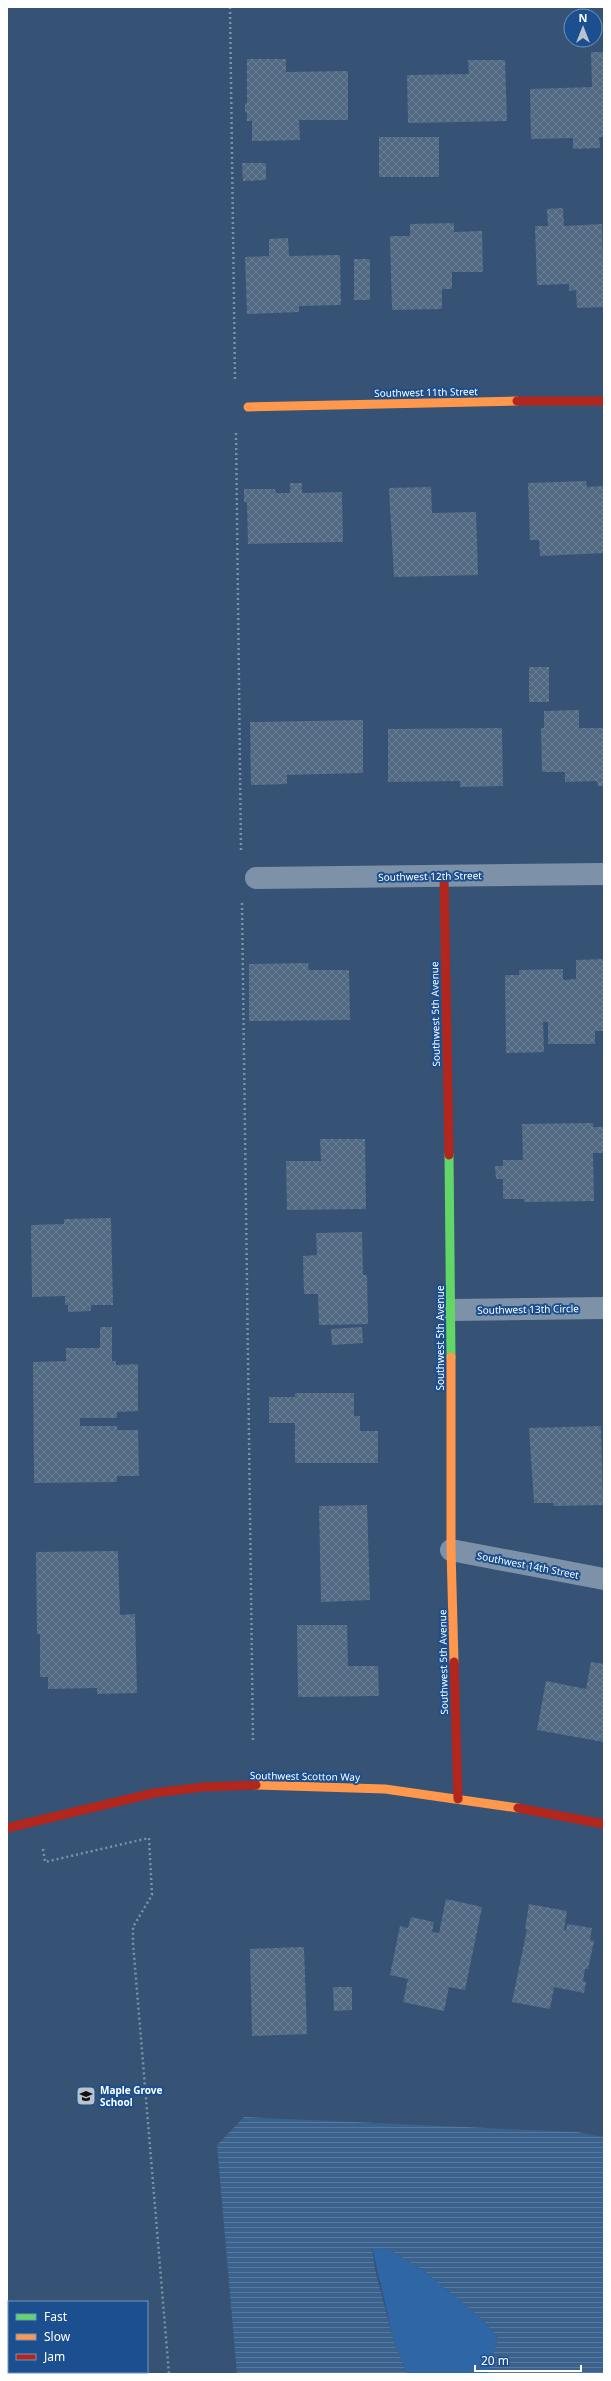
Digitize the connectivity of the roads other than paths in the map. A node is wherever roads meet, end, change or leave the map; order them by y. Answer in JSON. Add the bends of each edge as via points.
{"nodes":[{"id":1,"x":604,"y":401,"type":"edge"},
{"id":2,"x":248,"y":407,"type":"dead end"},
{"id":3,"x":604,"y":874,"type":"edge"},
{"id":4,"x":444,"y":876,"type":"junction"},
{"id":5,"x":256,"y":878,"type":"dead end"},
{"id":6,"x":604,"y":1308,"type":"edge"},
{"id":7,"x":451,"y":1310,"type":"junction"},
{"id":8,"x":451,"y":1550,"type":"junction"},
{"id":9,"x":604,"y":1580,"type":"edge"},
{"id":10,"x":458,"y":1799,"type":"junction"},
{"id":11,"x":604,"y":1824,"type":"edge"},
{"id":12,"x":7,"y":1828,"type":"edge"}],
"edges":[{"from":1,"to":2,"type":"street","name":"Southwest 11th Street"},
{"from":3,"to":4,"type":"street","name":"Southwest 12th Street"},
{"from":4,"to":5,"type":"street","name":"Southwest 12th Street"},
{"from":4,"to":7,"type":"street","name":"Southwest 5th Avenue"},
{"from":6,"to":7,"type":"street","name":"Southwest 13th Circle"},
{"from":7,"to":8,"type":"street","name":"Southwest 5th Avenue"},
{"from":8,"to":9,"type":"street","name":"Southwest 14th Street"},
{"from":8,"to":10,"type":"street","name":"Southwest 5th Avenue"},
{"from":10,"to":11,"type":"street","name":"Southwest Scotton Way"},
{"from":10,"to":12,"type":"street","name":"Southwest Scotton Way","via":[[387,1789],[329,1786],[202,1787],[146,1795]]}]}
